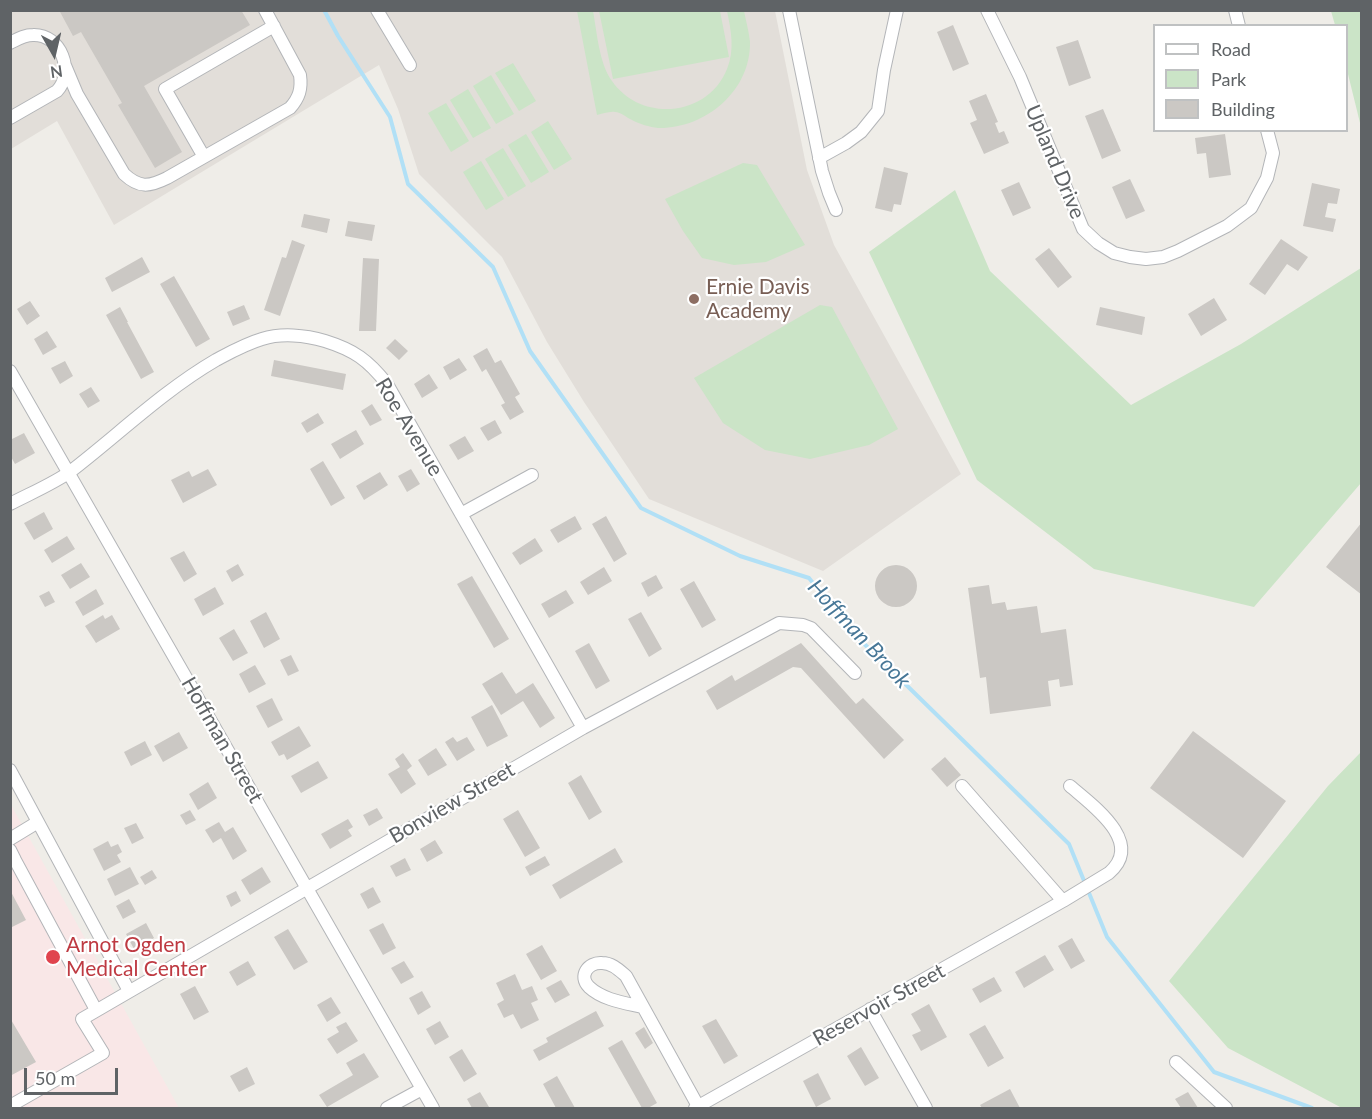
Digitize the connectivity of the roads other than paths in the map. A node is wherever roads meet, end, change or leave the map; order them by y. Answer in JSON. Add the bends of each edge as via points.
{"nodes":[{"id":1,"x":377,"y":10,"type":"edge"},
{"id":2,"x":789,"y":10,"type":"edge"},
{"id":3,"x":897,"y":10,"type":"edge"},
{"id":4,"x":987,"y":10,"type":"edge"},
{"id":5,"x":269,"y":12,"type":"edge"},
{"id":6,"x":274,"y":26,"type":"junction"},
{"id":7,"x":10,"y":43,"type":"edge"},
{"id":8,"x":64,"y":63,"type":"junction"},
{"id":9,"x":410,"y":65,"type":"dead end"},
{"id":10,"x":57,"y":91,"type":"junction"},
{"id":11,"x":77,"y":94,"type":"junction"},
{"id":12,"x":10,"y":118,"type":"edge"},
{"id":13,"x":1268,"y":132,"type":"edge"},
{"id":14,"x":204,"y":157,"type":"junction"},
{"id":15,"x":819,"y":158,"type":"junction"},
{"id":16,"x":837,"y":210,"type":"dead end"},
{"id":17,"x":10,"y":371,"type":"edge"},
{"id":18,"x":69,"y":473,"type":"junction"},
{"id":19,"x":531,"y":475,"type":"dead end"},
{"id":20,"x":10,"y":504,"type":"edge"},
{"id":21,"x":461,"y":514,"type":"junction"},
{"id":22,"x":855,"y":673,"type":"dead end"},
{"id":23,"x":583,"y":728,"type":"junction"},
{"id":24,"x":10,"y":771,"type":"edge"},
{"id":25,"x":962,"y":786,"type":"dead end"},
{"id":26,"x":1070,"y":786,"type":"dead end"},
{"id":27,"x":38,"y":822,"type":"junction"},
{"id":28,"x":10,"y":839,"type":"edge"},
{"id":29,"x":10,"y":850,"type":"edge"},
{"id":30,"x":307,"y":888,"type":"junction"},
{"id":31,"x":1063,"y":901,"type":"junction"},
{"id":32,"x":129,"y":991,"type":"junction"},
{"id":33,"x":642,"y":1007,"type":"junction"},
{"id":34,"x":96,"y":1010,"type":"junction"},
{"id":35,"x":870,"y":1010,"type":"junction"},
{"id":36,"x":1176,"y":1062,"type":"dead end"},
{"id":37,"x":422,"y":1089,"type":"junction"},
{"id":38,"x":10,"y":1106,"type":"edge"},
{"id":39,"x":696,"y":1107,"type":"edge"},
{"id":40,"x":387,"y":1108,"type":"edge"},
{"id":41,"x":433,"y":1108,"type":"edge"},
{"id":42,"x":926,"y":1108,"type":"edge"},
{"id":43,"x":1226,"y":1108,"type":"edge"}],
"edges":[{"from":1,"to":9,"type":"street"},
{"from":2,"to":15,"type":"street"},
{"from":3,"to":15,"type":"street","via":[[878,111],[861,132]]},
{"from":4,"to":13,"type":"street","name":"Upland Drive","via":[[1020,77],[1083,229],[1114,253],[1146,259],[1163,257],[1227,225],[1251,208],[1267,178],[1273,153]]},
{"from":5,"to":6,"type":"street"},
{"from":6,"to":14,"type":"street","via":[[300,75],[297,100],[290,108]]},
{"from":6,"to":14,"type":"street","via":[[165,89]]},
{"from":7,"to":8,"type":"street","via":[[24,36],[44,36],[57,45]]},
{"from":8,"to":10,"type":"street","via":[[64,79]]},
{"from":8,"to":11,"type":"street"},
{"from":10,"to":11,"type":"street"},
{"from":10,"to":12,"type":"street"},
{"from":11,"to":14,"type":"street","via":[[124,174],[138,185],[159,182]]},
{"from":15,"to":16,"type":"street"},
{"from":17,"to":18,"type":"street","name":"Hoffman Street"},
{"from":18,"to":20,"type":"street","name":"Roe Avenue"},
{"from":18,"to":21,"type":"street","name":"Roe Avenue","via":[[202,369],[237,349],[287,335],[345,347],[378,373]]},
{"from":18,"to":30,"type":"street","name":"Hoffman Street"},
{"from":19,"to":21,"type":"street"},
{"from":21,"to":23,"type":"street","name":"Roe Avenue"},
{"from":22,"to":23,"type":"street","name":"Bonview Street","via":[[811,628],[779,623]]},
{"from":23,"to":30,"type":"street","name":"Bonview Street"},
{"from":24,"to":27,"type":"street"},
{"from":25,"to":31,"type":"street"},
{"from":26,"to":31,"type":"street","name":"Reservoir Street","via":[[1107,818],[1121,848],[1119,863],[1109,873]]},
{"from":27,"to":28,"type":"street"},
{"from":27,"to":32,"type":"street"},
{"from":29,"to":34,"type":"street"},
{"from":30,"to":32,"type":"street","name":"Bonview Street"},
{"from":30,"to":37,"type":"street","name":"Hoffman Street"},
{"from":31,"to":35,"type":"street","name":"Reservoir Street"},
{"from":32,"to":34,"type":"street","name":"Bonview Street"},
{"from":33,"to":33,"type":"street","via":[[626,976],[615,967],[603,963],[586,969],[584,977],[595,991],[609,999]]},
{"from":33,"to":39,"type":"street"},
{"from":34,"to":38,"type":"street","via":[[82,1018],[103,1053]]},
{"from":35,"to":39,"type":"street","name":"Reservoir Street"},
{"from":35,"to":42,"type":"street"},
{"from":36,"to":43,"type":"street"},
{"from":37,"to":40,"type":"street"},
{"from":37,"to":41,"type":"street","name":"Hoffman Street"}]}
